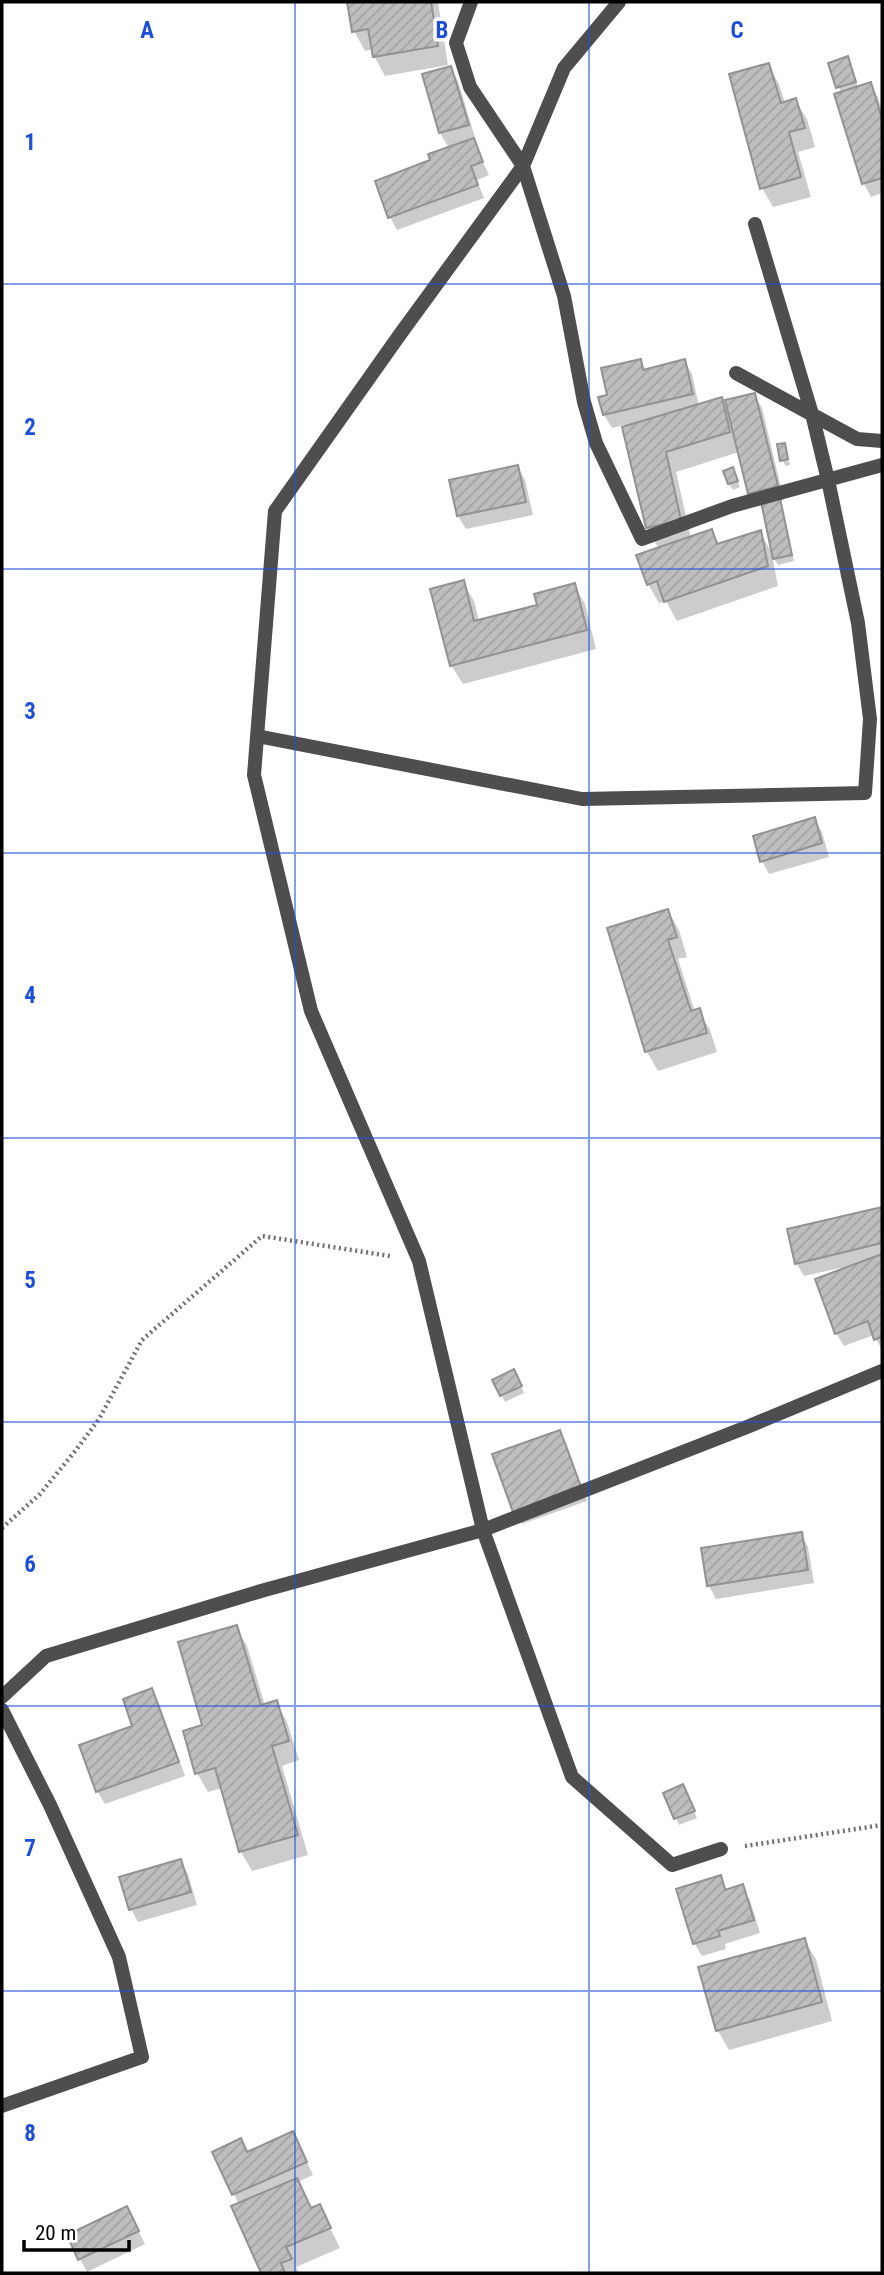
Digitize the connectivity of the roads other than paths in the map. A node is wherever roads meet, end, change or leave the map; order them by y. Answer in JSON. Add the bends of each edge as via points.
{"nodes":[{"id":1,"x":471,"y":2,"type":"edge"},
{"id":2,"x":619,"y":2,"type":"edge"},
{"id":3,"x":523,"y":166,"type":"junction"},
{"id":4,"x":755,"y":224,"type":"dead end"},
{"id":5,"x":736,"y":373,"type":"dead end"},
{"id":6,"x":812,"y":414,"type":"junction"},
{"id":7,"x":882,"y":441,"type":"edge"},
{"id":8,"x":882,"y":465,"type":"edge"},
{"id":9,"x":828,"y":480,"type":"junction"},
{"id":10,"x":257,"y":736,"type":"junction"},
{"id":11,"x":882,"y":1371,"type":"edge"},
{"id":12,"x":483,"y":1530,"type":"junction"},
{"id":13,"x":2,"y":1697,"type":"edge"},
{"id":14,"x":2,"y":1710,"type":"edge"},
{"id":15,"x":720,"y":1849,"type":"road end"},
{"id":16,"x":2,"y":2106,"type":"edge"}],
"edges":[{"from":1,"to":3,"type":"street","via":[[456,43],[470,87]]},
{"from":2,"to":3,"type":"street","via":[[565,68]]},
{"from":3,"to":9,"type":"street","via":[[564,296],[596,443],[642,538],[732,506]]},
{"from":3,"to":10,"type":"street","via":[[275,511]]},
{"from":4,"to":6,"type":"street"},
{"from":5,"to":6,"type":"street"},
{"from":6,"to":7,"type":"street","via":[[856,439]]},
{"from":6,"to":9,"type":"street"},
{"from":8,"to":9,"type":"street"},
{"from":9,"to":10,"type":"street","via":[[858,623],[870,719],[865,793],[582,799]]},
{"from":10,"to":12,"type":"street","via":[[254,775],[311,1011],[419,1261]]},
{"from":11,"to":12,"type":"street"},
{"from":12,"to":13,"type":"street","via":[[46,1656]]},
{"from":12,"to":15,"type":"street","via":[[572,1777],[672,1865]]},
{"from":14,"to":16,"type":"street","via":[[119,1957],[142,2057]]}]}
